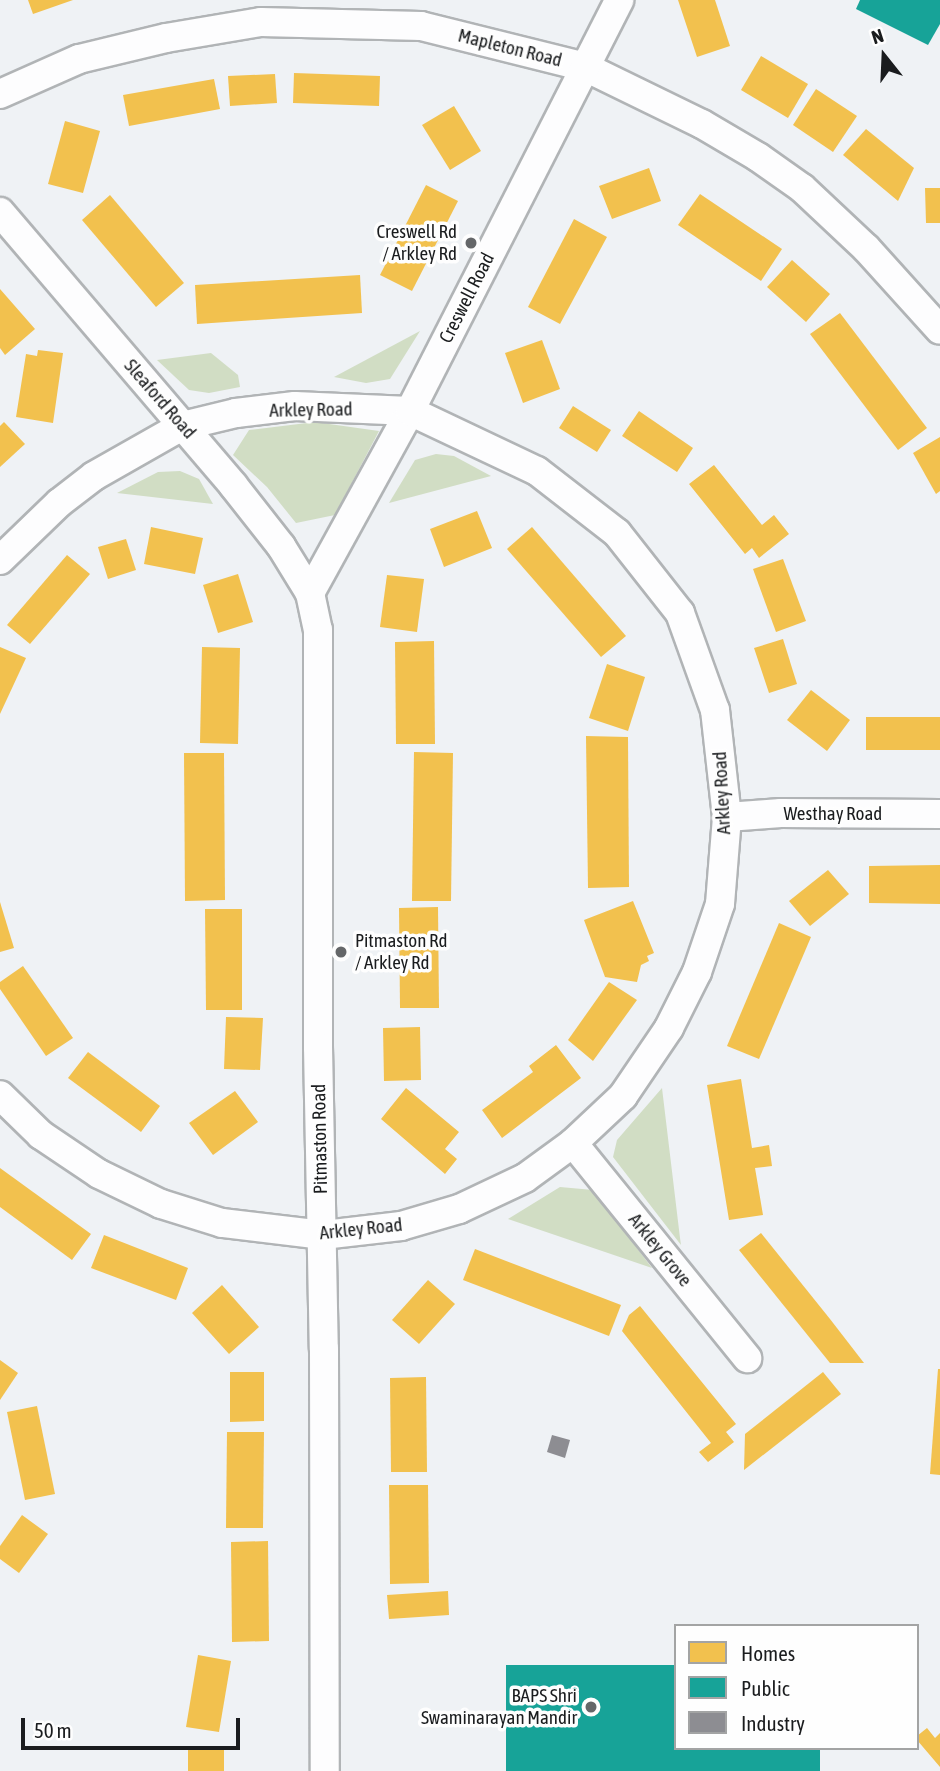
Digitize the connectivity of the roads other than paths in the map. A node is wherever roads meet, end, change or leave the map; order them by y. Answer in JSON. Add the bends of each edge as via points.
{"nodes":[{"id":1,"x":619,"y":0,"type":"edge"},
{"id":2,"x":585,"y":67,"type":"junction"},
{"id":3,"x":0,"y":94,"type":"edge"},
{"id":4,"x":0,"y":212,"type":"edge"},
{"id":5,"x":937,"y":318,"type":"edge"},
{"id":6,"x":410,"y":411,"type":"junction"},
{"id":7,"x":182,"y":426,"type":"junction"},
{"id":8,"x":0,"y":560,"type":"edge"},
{"id":9,"x":310,"y":593,"type":"junction"},
{"id":10,"x":940,"y":814,"type":"edge"},
{"id":11,"x":727,"y":817,"type":"junction"},
{"id":12,"x":0,"y":1095,"type":"edge"},
{"id":13,"x":573,"y":1143,"type":"junction"},
{"id":14,"x":323,"y":1236,"type":"junction"},
{"id":15,"x":747,"y":1358,"type":"dead end"},
{"id":16,"x":326,"y":1771,"type":"edge"}],
"edges":[{"from":1,"to":2,"type":"street","name":"Creswell Road"},
{"from":2,"to":3,"type":"street","name":"Mapleton Road","via":[[421,26],[261,22],[79,59]]},
{"from":2,"to":5,"type":"street","name":"Mapleton Road","via":[[702,124],[769,164],[802,188]]},
{"from":2,"to":6,"type":"street","name":"Creswell Road"},
{"from":4,"to":7,"type":"street","name":"Sleaford Road"},
{"from":6,"to":7,"type":"street","name":"Arkley Road","via":[[295,406]]},
{"from":6,"to":9,"type":"street","name":"Creswell Road"},
{"from":6,"to":11,"type":"street","name":"Arkley Road","via":[[537,471],[617,533],[680,613],[715,710]]},
{"from":7,"to":8,"type":"street","name":"Arkley Road","via":[[94,476]]},
{"from":7,"to":9,"type":"street","name":"Sleaford Road","via":[[281,546]]},
{"from":9,"to":14,"type":"street","name":"Pitmaston Road","via":[[318,630]]},
{"from":10,"to":11,"type":"street","name":"Westhay Road"},
{"from":11,"to":13,"type":"street","name":"Arkley Road","via":[[720,904],[697,972],[669,1028],[623,1096]]},
{"from":12,"to":14,"type":"street","name":"Arkley Road","via":[[41,1135],[99,1174],[162,1204],[222,1223]]},
{"from":13,"to":14,"type":"street","name":"Arkley Road","via":[[525,1178],[459,1209],[401,1226]]},
{"from":13,"to":15,"type":"street","name":"Arkley Grove"},
{"from":14,"to":16,"type":"street","name":"Pitmaston Road"}]}
